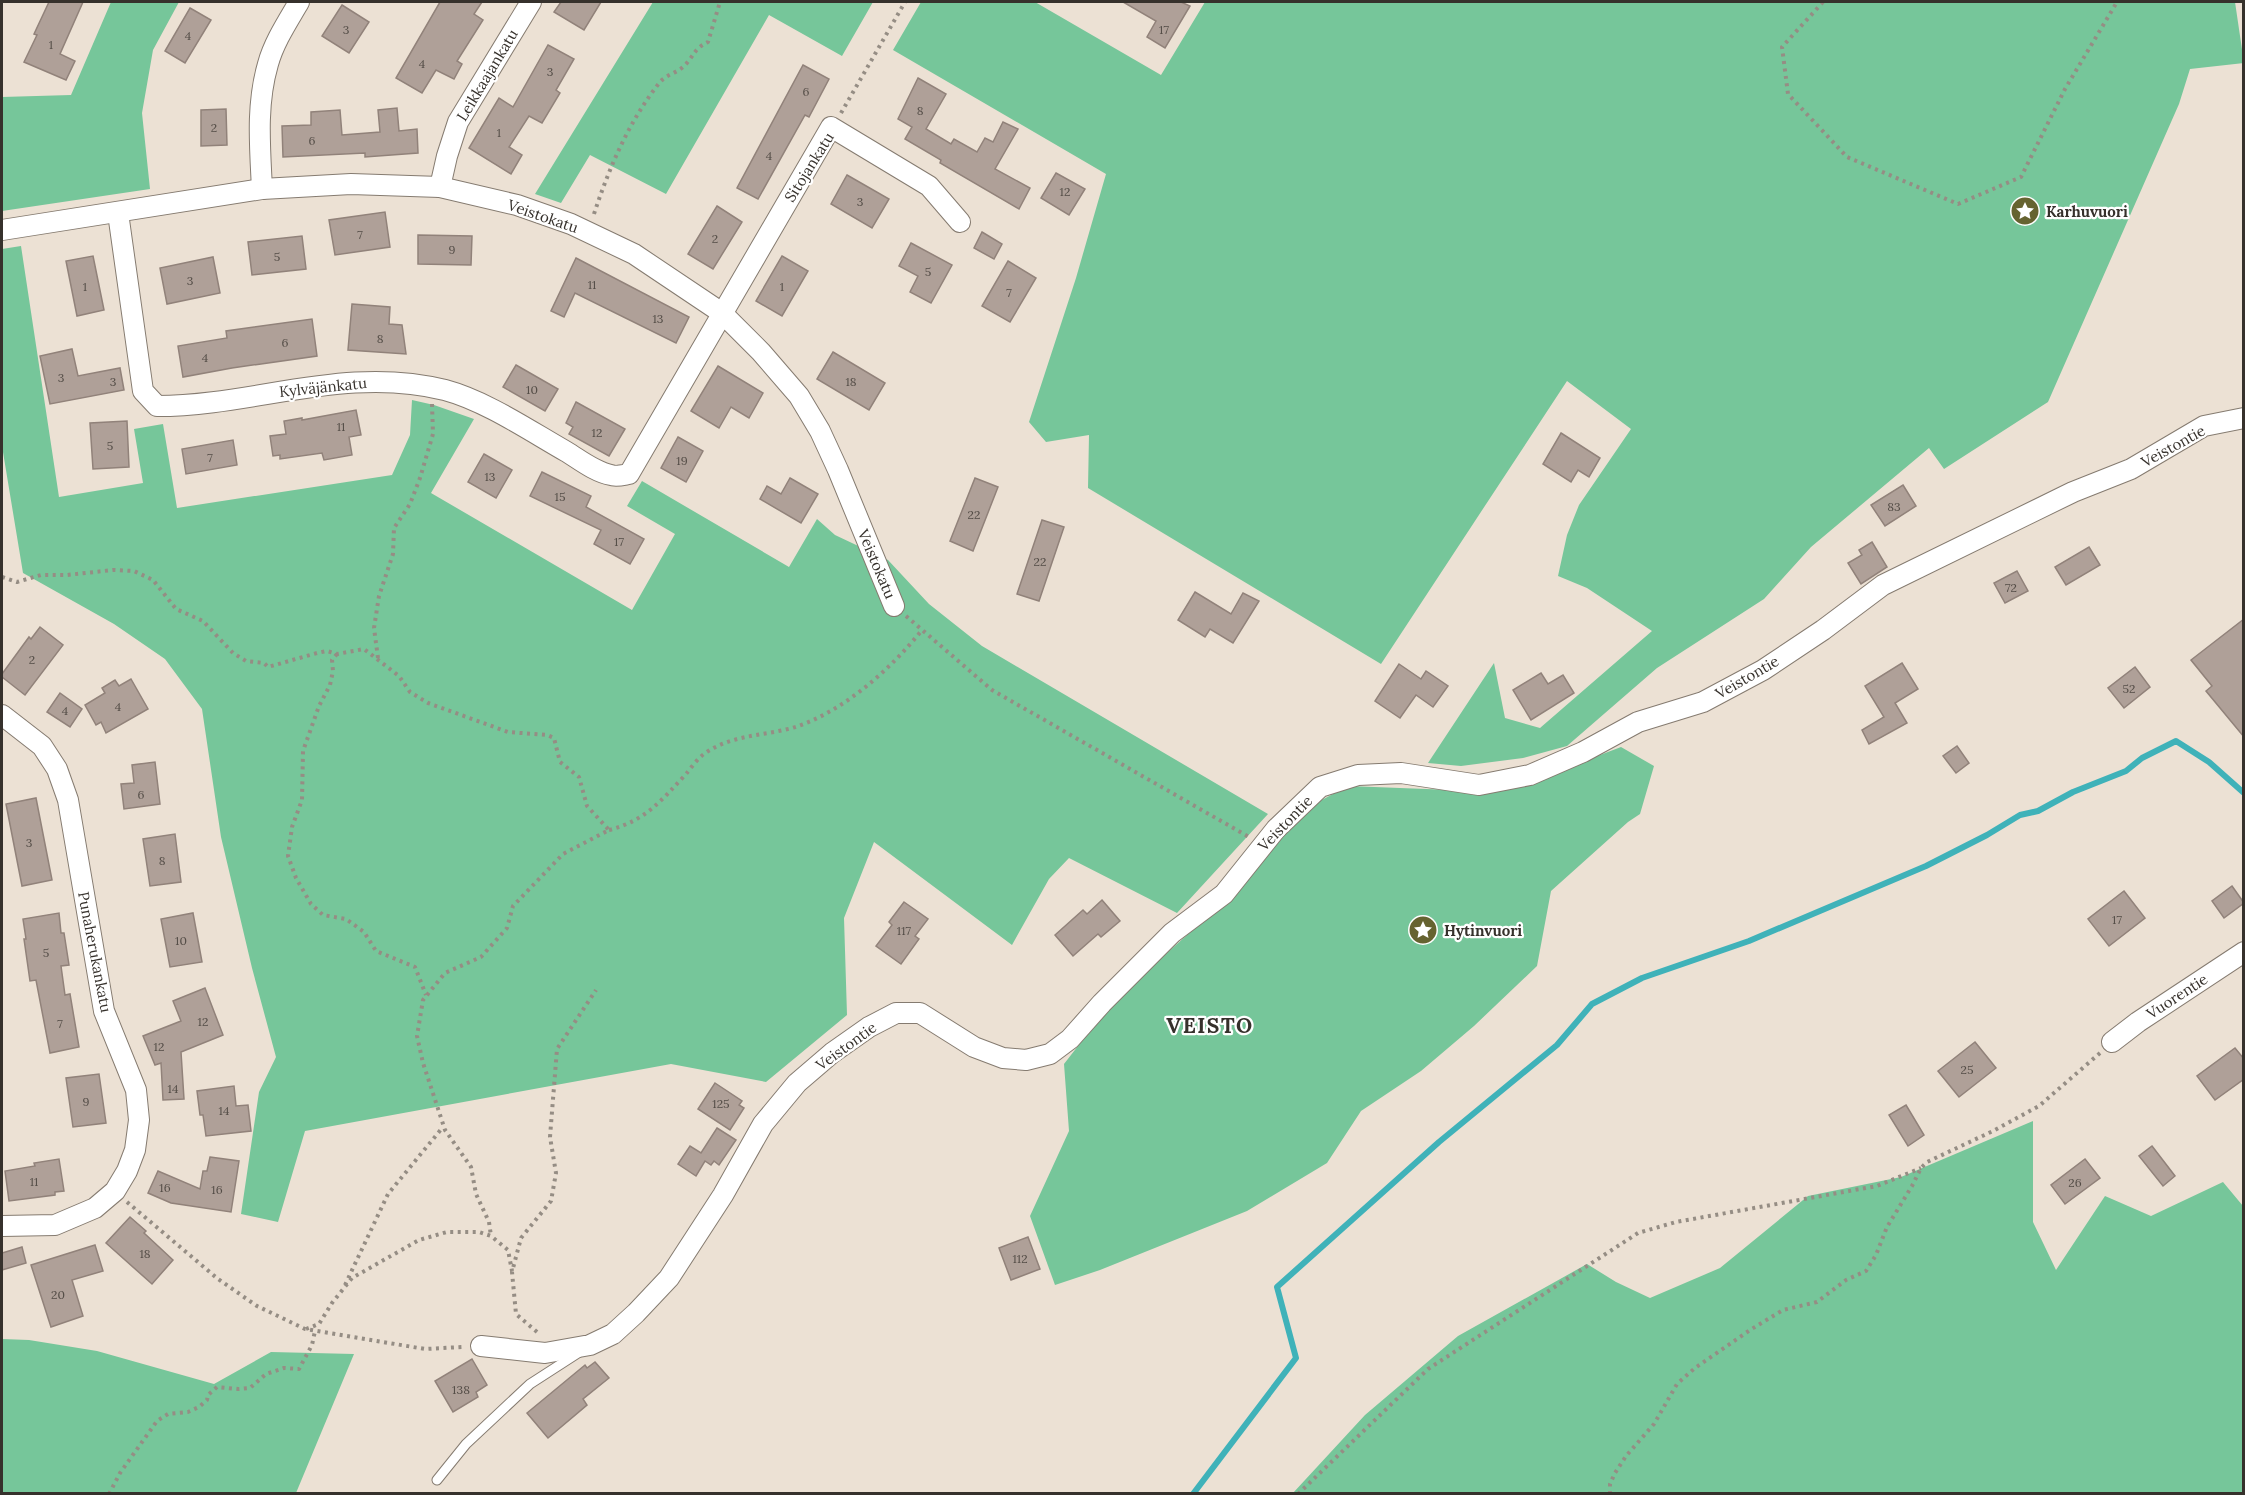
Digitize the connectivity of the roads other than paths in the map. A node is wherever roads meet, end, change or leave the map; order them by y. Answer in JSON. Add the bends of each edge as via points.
{"nodes":[{"id":1,"x":299,"y":2,"type":"edge"},
{"id":2,"x":531,"y":2,"type":"edge"},
{"id":3,"x":440,"y":187,"type":"junction"},
{"id":4,"x":262,"y":189,"type":"junction"},
{"id":5,"x":118,"y":213,"type":"junction"},
{"id":6,"x":960,"y":222,"type":"dead end"},
{"id":7,"x":2,"y":230,"type":"edge"},
{"id":8,"x":722,"y":313,"type":"junction"},
{"id":9,"x":2244,"y":418,"type":"edge"},
{"id":10,"x":894,"y":606,"type":"road end"},
{"id":11,"x":2,"y":715,"type":"edge"},
{"id":12,"x":2244,"y":952,"type":"edge"},
{"id":13,"x":2112,"y":1042,"type":"road end"},
{"id":14,"x":2,"y":1226,"type":"edge"},
{"id":15,"x":590,"y":1345,"type":"junction"},
{"id":16,"x":481,"y":1346,"type":"road end"},
{"id":17,"x":437,"y":1480,"type":"dead end"}],
"edges":[{"from":1,"to":4,"type":"street","via":[[268,62],[262,92],[258,129]]},
{"from":2,"to":3,"type":"street","name":"Leikkaajankatu","via":[[458,122]]},
{"from":3,"to":4,"type":"street","name":"Veistokatu","via":[[351,184]]},
{"from":3,"to":8,"type":"street","name":"Veistokatu","via":[[517,205],[588,232],[634,254]]},
{"from":4,"to":5,"type":"street","name":"Veistokatu"},
{"from":5,"to":7,"type":"street","name":"Veistokatu"},
{"from":5,"to":8,"type":"street","name":"Kylväjänkatu","via":[[143,391],[157,406],[191,406],[348,382],[398,383],[447,391],[493,410],[603,472],[612,476],[629,474]]},
{"from":6,"to":8,"type":"street","name":"Sitojankatu","via":[[929,186],[831,127]]},
{"from":8,"to":10,"type":"street","name":"Veistokatu","via":[[799,396],[820,432]]},
{"from":9,"to":15,"type":"street","name":"Veistontie","via":[[2205,426],[2132,469],[2073,492],[1883,585],[1763,670],[1703,702],[1638,722],[1530,775],[1479,785],[1401,773],[1358,775],[1320,787],[1276,829],[1224,894],[1172,933],[1070,1039],[1050,1054],[1026,1060],[1003,1058],[974,1047],[920,1013],[896,1013],[868,1027],[797,1083],[763,1124],[669,1278],[613,1334]]},
{"from":11,"to":14,"type":"street","name":"Punaherukankatu","via":[[42,746],[57,769],[68,800],[104,1011],[136,1090],[138,1119],[135,1150],[127,1171],[115,1191],[95,1208],[55,1225]]},
{"from":12,"to":13,"type":"street","name":"Vuorentie"},
{"from":15,"to":16,"type":"street","name":"Veistontie","via":[[545,1353]]},
{"from":15,"to":17,"type":"lane","via":[[530,1384],[466,1444]]}]}
